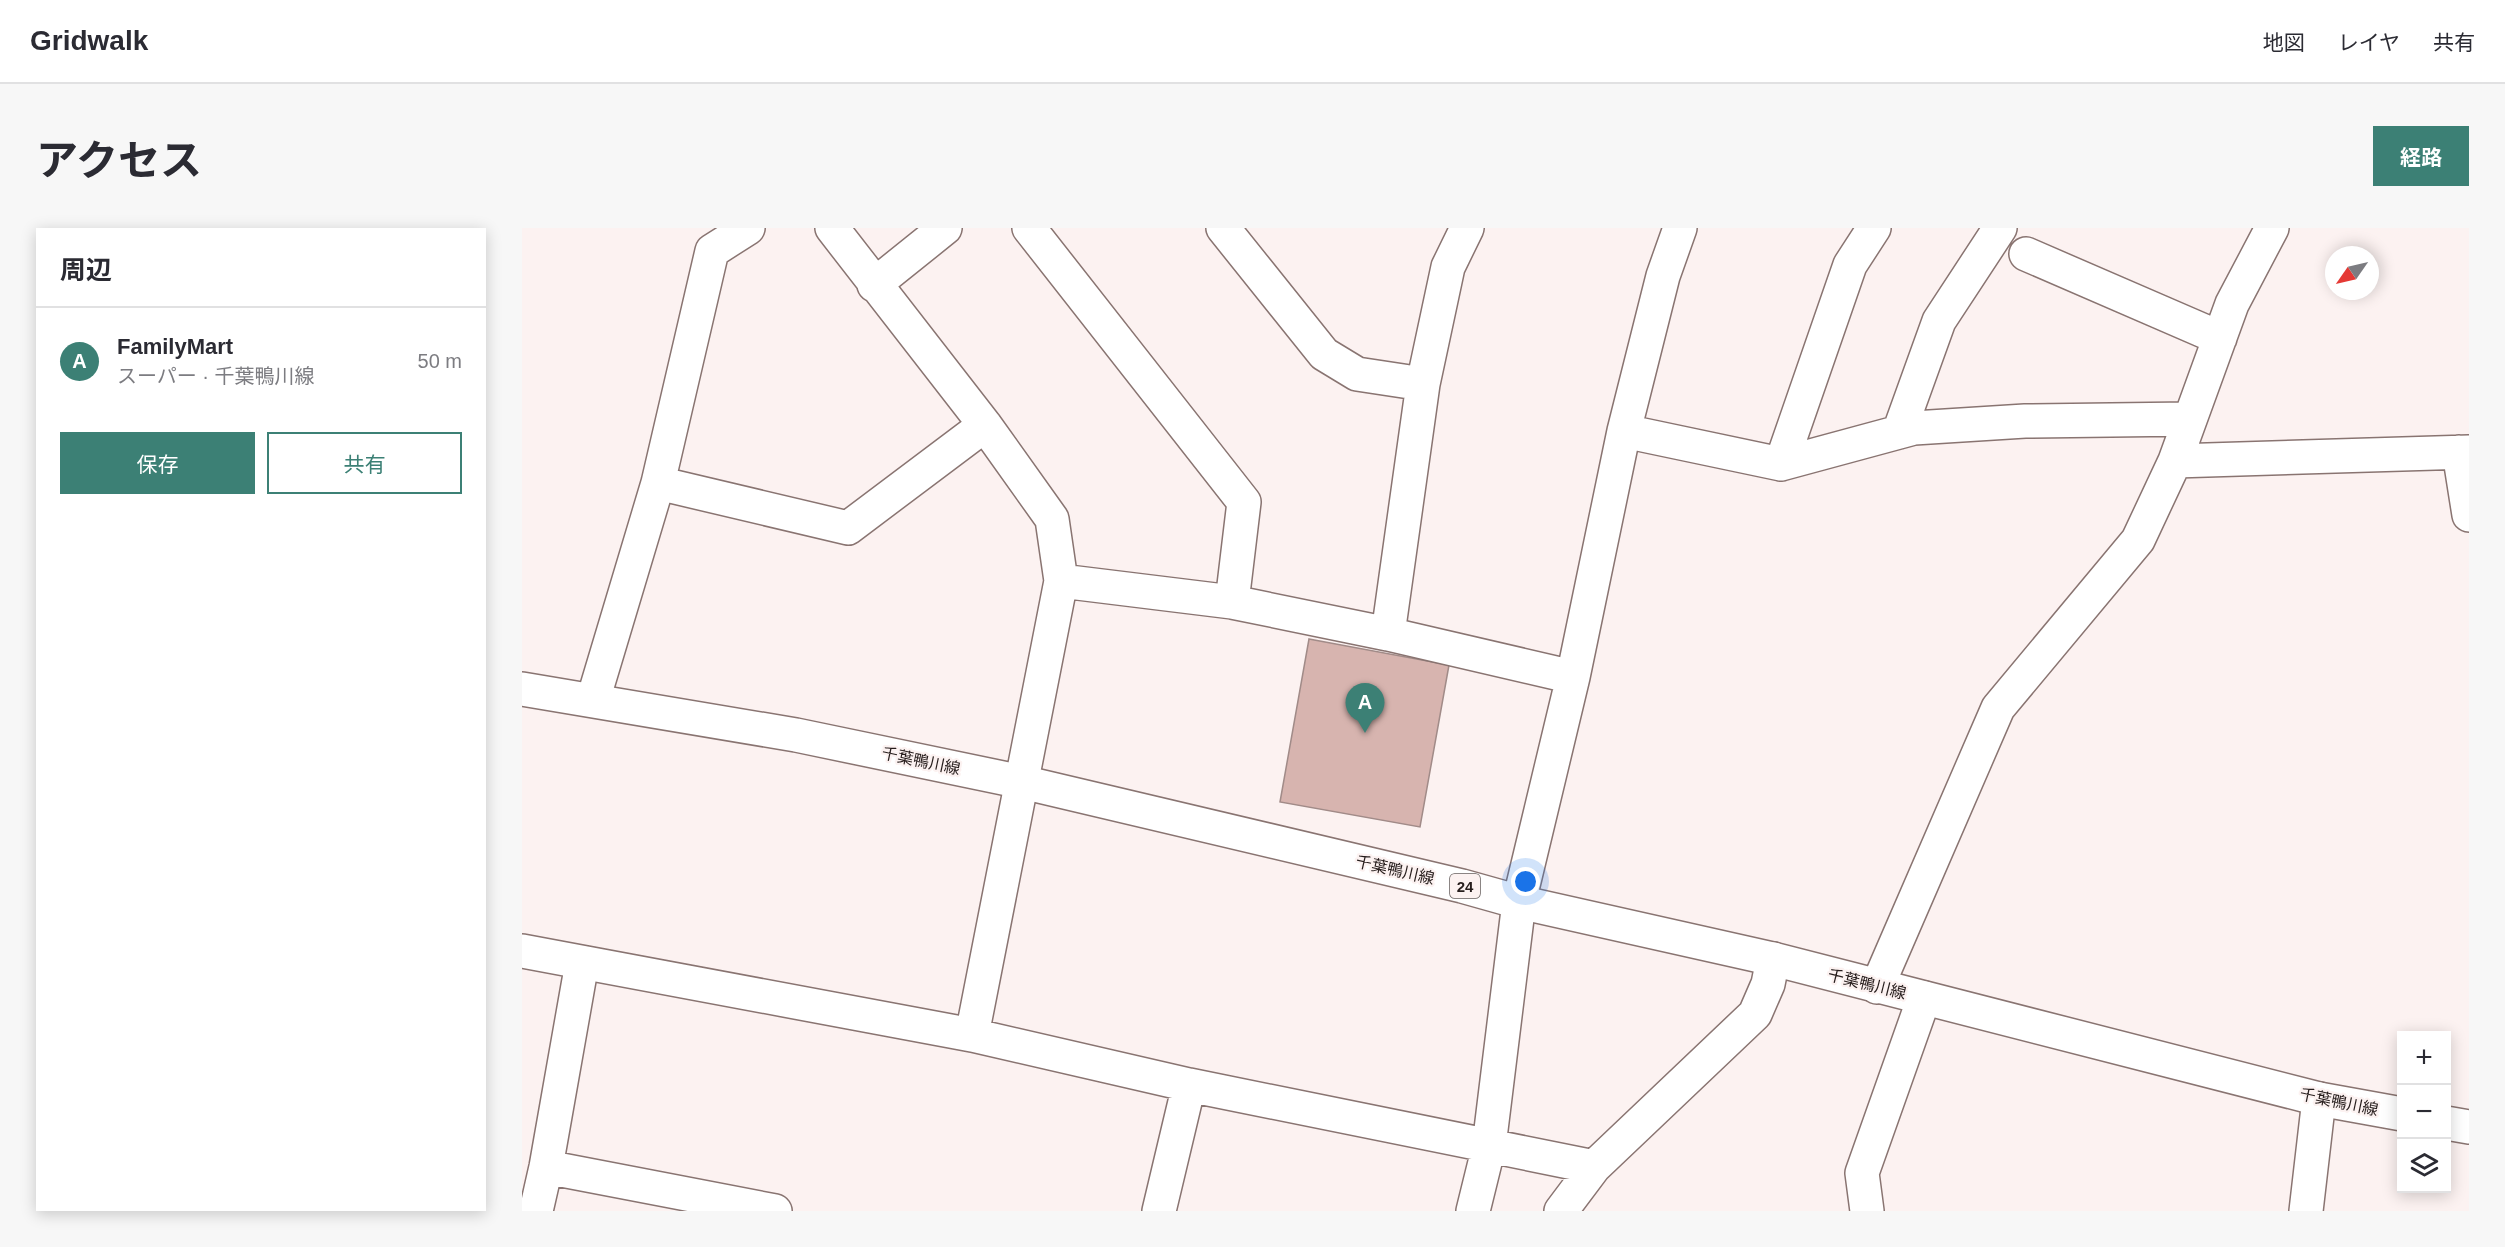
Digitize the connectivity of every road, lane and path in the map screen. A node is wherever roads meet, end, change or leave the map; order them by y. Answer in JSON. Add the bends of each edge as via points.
{"nodes":[{"id":1,"x":748,"y":228,"type":"edge"},
{"id":2,"x":832,"y":228,"type":"edge"},
{"id":3,"x":945,"y":228,"type":"edge"},
{"id":4,"x":1029,"y":228,"type":"edge"},
{"id":5,"x":1223,"y":228,"type":"edge"},
{"id":6,"x":1467,"y":228,"type":"edge"},
{"id":7,"x":1680,"y":228,"type":"edge"},
{"id":8,"x":1874,"y":228,"type":"edge"},
{"id":9,"x":2000,"y":228,"type":"edge"},
{"id":10,"x":2272,"y":228,"type":"edge"},
{"id":11,"x":2026,"y":254,"type":"dead end"},
{"id":12,"x":874,"y":285,"type":"junction"},
{"id":13,"x":2220,"y":338,"type":"junction"},
{"id":14,"x":1423,"y":384,"type":"junction"},
{"id":15,"x":2190,"y":419,"type":"junction"},
{"id":16,"x":985,"y":425,"type":"junction"},
{"id":17,"x":1624,"y":432,"type":"junction"},
{"id":18,"x":1899,"y":432,"type":"junction"},
{"id":19,"x":2464,"y":452,"type":"edge"},
{"id":20,"x":2175,"y":461,"type":"junction"},
{"id":21,"x":1781,"y":464,"type":"junction"},
{"id":22,"x":658,"y":483,"type":"junction"},
{"id":23,"x":2469,"y":515,"type":"edge"},
{"id":24,"x":1061,"y":581,"type":"junction"},
{"id":25,"x":1232,"y":602,"type":"junction"},
{"id":26,"x":1388,"y":634,"type":"junction"},
{"id":27,"x":1573,"y":677,"type":"junction"},
{"id":28,"x":522,"y":689,"type":"edge"},
{"id":29,"x":593,"y":700,"type":"junction"},
{"id":30,"x":1022,"y":782,"type":"junction"},
{"id":31,"x":1519,"y":902,"type":"junction"},
{"id":32,"x":522,"y":951,"type":"edge"},
{"id":33,"x":1773,"y":959,"type":"junction"},
{"id":34,"x":582,"y":963,"type":"junction"},
{"id":35,"x":1877,"y":987,"type":"junction"},
{"id":36,"x":1924,"y":998,"type":"junction"},
{"id":37,"x":972,"y":1035,"type":"junction"},
{"id":38,"x":1189,"y":1086,"type":"junction"},
{"id":39,"x":2319,"y":1099,"type":"junction"},
{"id":40,"x":2397,"y":1113,"type":"edge"},
{"id":41,"x":2451,"y":1124,"type":"edge"},
{"id":42,"x":2469,"y":1127,"type":"edge"},
{"id":43,"x":1489,"y":1146,"type":"junction"},
{"id":44,"x":546,"y":1167,"type":"junction"},
{"id":45,"x":1594,"y":1167,"type":"junction"},
{"id":46,"x":731,"y":1207,"type":"edge"},
{"id":47,"x":536,"y":1211,"type":"edge"},
{"id":48,"x":775,"y":1211,"type":"edge"},
{"id":49,"x":1159,"y":1211,"type":"edge"},
{"id":50,"x":1473,"y":1211,"type":"edge"},
{"id":51,"x":1562,"y":1211,"type":"edge"},
{"id":52,"x":1867,"y":1211,"type":"edge"},
{"id":53,"x":2307,"y":1211,"type":"edge"}],
"edges":[{"from":1,"to":22,"type":"street","via":[[712,251]]},
{"from":2,"to":12,"type":"street"},
{"from":3,"to":12,"type":"street"},
{"from":4,"to":25,"type":"street","via":[[1244,502]]},
{"from":5,"to":14,"type":"street","via":[[1324,354],[1357,374]]},
{"from":6,"to":14,"type":"street","via":[[1448,267]]},
{"from":7,"to":17,"type":"street","via":[[1663,276]]},
{"from":8,"to":21,"type":"street","via":[[1850,265]]},
{"from":9,"to":18,"type":"street","via":[[1939,321]]},
{"from":10,"to":13,"type":"street","via":[[2232,304]]},
{"from":11,"to":13,"type":"street"},
{"from":12,"to":16,"type":"street"},
{"from":13,"to":15,"type":"street"},
{"from":14,"to":26,"type":"street"},
{"from":15,"to":18,"type":"street","via":[[2025,421]]},
{"from":15,"to":20,"type":"street"},
{"from":16,"to":22,"type":"street","via":[[848,528]]},
{"from":16,"to":24,"type":"street","via":[[1052,519]]},
{"from":17,"to":21,"type":"street"},
{"from":17,"to":27,"type":"street"},
{"from":18,"to":21,"type":"street"},
{"from":19,"to":20,"type":"street"},
{"from":19,"to":23,"type":"street"},
{"from":20,"to":35,"type":"street","via":[[2138,540],[1998,708]]},
{"from":22,"to":29,"type":"street"},
{"from":24,"to":25,"type":"street"},
{"from":24,"to":30,"type":"street"},
{"from":25,"to":26,"type":"street"},
{"from":26,"to":27,"type":"street"},
{"from":27,"to":31,"type":"street"},
{"from":28,"to":29,"type":"street","name":"千葉鴨川線","number":"24"},
{"from":29,"to":30,"type":"street","name":"千葉鴨川線","number":"24","via":[[796,735]]},
{"from":30,"to":31,"type":"street","name":"千葉鴨川線","number":"24"},
{"from":30,"to":37,"type":"street"},
{"from":31,"to":33,"type":"street","name":"千葉鴨川線","number":"24"},
{"from":31,"to":43,"type":"street"},
{"from":32,"to":34,"type":"street"},
{"from":33,"to":35,"type":"street","name":"千葉鴨川線","number":"24"},
{"from":33,"to":45,"type":"street","via":[[1768,984],[1755,1014]]},
{"from":34,"to":37,"type":"street"},
{"from":34,"to":44,"type":"street"},
{"from":35,"to":36,"type":"street","name":"千葉鴨川線","number":"24"},
{"from":36,"to":39,"type":"street","name":"千葉鴨川線","number":"24"},
{"from":36,"to":52,"type":"street","via":[[1862,1173]]},
{"from":37,"to":38,"type":"street"},
{"from":38,"to":43,"type":"street"},
{"from":38,"to":49,"type":"street"},
{"from":39,"to":40,"type":"street","name":"千葉鴨川線","number":"24"},
{"from":39,"to":53,"type":"street"},
{"from":41,"to":42,"type":"street"},
{"from":43,"to":45,"type":"street"},
{"from":43,"to":50,"type":"street"},
{"from":44,"to":46,"type":"street"},
{"from":44,"to":47,"type":"street"},
{"from":45,"to":51,"type":"street"},
{"from":46,"to":48,"type":"street"}]}
